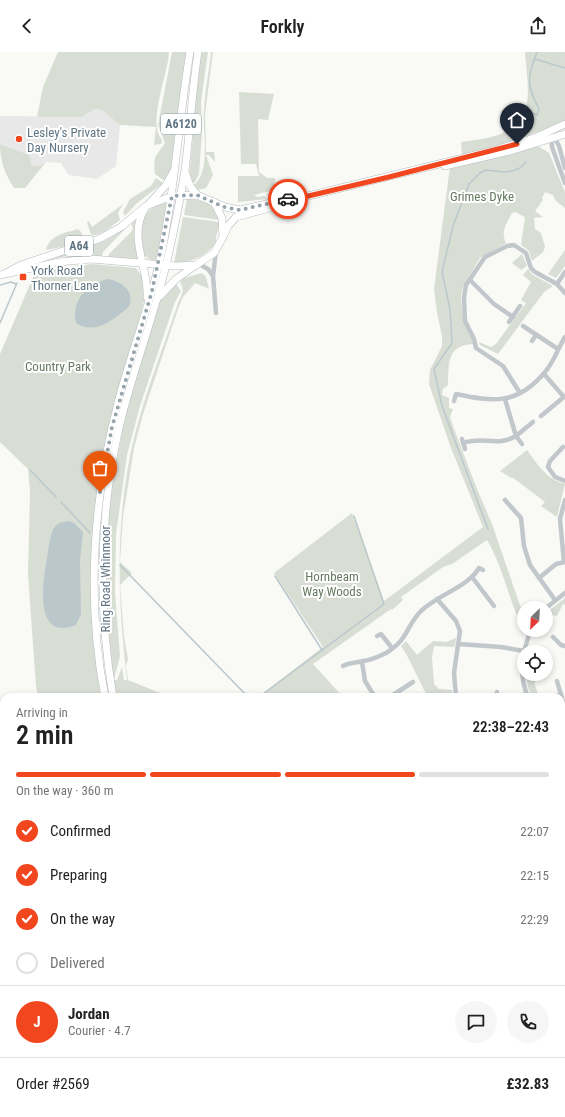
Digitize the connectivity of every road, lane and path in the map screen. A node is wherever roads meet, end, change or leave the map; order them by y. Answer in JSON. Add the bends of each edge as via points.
{"nodes":[{"id":1,"x":190,"y":52,"type":"edge"},
{"id":2,"x":198,"y":52,"type":"edge"},
{"id":3,"x":565,"y":124,"type":"edge"},
{"id":4,"x":557,"y":135,"type":"edge"},
{"id":5,"x":542,"y":142,"type":"junction"},
{"id":6,"x":559,"y":146,"type":"junction"},
{"id":7,"x":552,"y":147,"type":"junction"},
{"id":8,"x":176,"y":167,"type":"junction"},
{"id":9,"x":429,"y":167,"type":"junction"},
{"id":10,"x":565,"y":168,"type":"edge"},
{"id":11,"x":184,"y":172,"type":"junction"},
{"id":12,"x":565,"y":183,"type":"edge"},
{"id":13,"x":180,"y":194,"type":"junction"},
{"id":14,"x":197,"y":195,"type":"junction"},
{"id":15,"x":172,"y":196,"type":"junction"},
{"id":16,"x":304,"y":197,"type":"junction"},
{"id":17,"x":214,"y":202,"type":"junction"},
{"id":18,"x":147,"y":206,"type":"junction"},
{"id":19,"x":223,"y":237,"type":"junction"},
{"id":20,"x":217,"y":250,"type":"junction"},
{"id":21,"x":143,"y":263,"type":"junction"},
{"id":22,"x":197,"y":264,"type":"junction"},
{"id":23,"x":162,"y":265,"type":"junction"},
{"id":24,"x":565,"y":272,"type":"edge"},
{"id":25,"x":3,"y":274,"type":"edge"},
{"id":26,"x":213,"y":276,"type":"junction"},
{"id":27,"x":470,"y":280,"type":"junction"},
{"id":28,"x":557,"y":284,"type":"junction"},
{"id":29,"x":565,"y":294,"type":"edge"},
{"id":30,"x":157,"y":299,"type":"junction"},
{"id":31,"x":146,"y":306,"type":"junction"},
{"id":32,"x":520,"y":306,"type":"dead end"},
{"id":33,"x":216,"y":313,"type":"dead end"},
{"id":34,"x":513,"y":317,"type":"junction"},
{"id":35,"x":509,"y":322,"type":"dead end"},
{"id":36,"x":522,"y":326,"type":"dead end"},
{"id":37,"x":536,"y":335,"type":"junction"},
{"id":38,"x":565,"y":337,"type":"edge"},
{"id":39,"x":532,"y":341,"type":"dead end"},
{"id":40,"x":558,"y":349,"type":"junction"},
{"id":41,"x":544,"y":374,"type":"junction"},
{"id":42,"x":520,"y":393,"type":"junction"},
{"id":43,"x":564,"y":396,"type":"edge"},
{"id":44,"x":506,"y":399,"type":"junction"},
{"id":45,"x":454,"y":401,"type":"dead end"},
{"id":46,"x":542,"y":407,"type":"dead end"},
{"id":47,"x":546,"y":412,"type":"junction"},
{"id":48,"x":541,"y":416,"type":"dead end"},
{"id":49,"x":533,"y":422,"type":"dead end"},
{"id":50,"x":516,"y":436,"type":"junction"},
{"id":51,"x":522,"y":444,"type":"dead end"},
{"id":52,"x":563,"y":447,"type":"dead end"},
{"id":53,"x":465,"y":449,"type":"dead end"},
{"id":54,"x":565,"y":481,"type":"edge"},
{"id":55,"x":505,"y":500,"type":"dead end"},
{"id":56,"x":565,"y":500,"type":"edge"},
{"id":57,"x":565,"y":562,"type":"edge"},
{"id":58,"x":483,"y":570,"type":"dead end"},
{"id":59,"x":472,"y":577,"type":"junction"},
{"id":60,"x":538,"y":578,"type":"junction"},
{"id":61,"x":565,"y":593,"type":"edge"},
{"id":62,"x":437,"y":598,"type":"junction"},
{"id":63,"x":555,"y":600,"type":"joint"},
{"id":64,"x":494,"y":606,"type":"dead end"},
{"id":65,"x":378,"y":636,"type":"dead end"},
{"id":66,"x":553,"y":637,"type":"dead end"},
{"id":67,"x":459,"y":644,"type":"junction"},
{"id":68,"x":565,"y":646,"type":"edge"},
{"id":69,"x":392,"y":648,"type":"junction"},
{"id":70,"x":517,"y":650,"type":"edge"},
{"id":71,"x":362,"y":662,"type":"junction"},
{"id":72,"x":343,"y":666,"type":"dead end"},
{"id":73,"x":524,"y":681,"type":"edge"},
{"id":74,"x":557,"y":681,"type":"dead end"},
{"id":75,"x":413,"y":682,"type":"dead end"},
{"id":76,"x":104,"y":693,"type":"edge"},
{"id":77,"x":112,"y":693,"type":"edge"},
{"id":78,"x":372,"y":693,"type":"edge"},
{"id":79,"x":396,"y":693,"type":"edge"},
{"id":80,"x":456,"y":693,"type":"edge"},
{"id":81,"x":527,"y":693,"type":"edge"},
{"id":82,"x":561,"y":693,"type":"edge"}],
"edges":[{"from":1,"to":8,"type":"highway","number":"A6120"},
{"from":2,"to":11,"type":"highway","number":"A6120"},
{"from":3,"to":4,"type":"highway"},
{"from":4,"to":5,"type":"highway"},
{"from":4,"to":6,"type":"street"},
{"from":4,"to":6,"type":"street"},
{"from":4,"to":7,"type":"street"},
{"from":4,"to":9,"type":"highway","via":[[537,136],[492,151]]},
{"from":5,"to":7,"type":"street"},
{"from":5,"to":9,"type":"highway","via":[[457,164]]},
{"from":6,"to":10,"type":"street"},
{"from":7,"to":12,"type":"street"},
{"from":8,"to":15,"type":"highway","number":"A6120"},
{"from":8,"to":18,"type":"highway","number":"A6120","via":[[166,184]]},
{"from":9,"to":16,"type":"highway"},
{"from":11,"to":13,"type":"highway","number":"A6120"},
{"from":11,"to":14,"type":"highway"},
{"from":13,"to":14,"type":"highway"},
{"from":13,"to":15,"type":"highway"},
{"from":13,"to":23,"type":"highway","number":"A6120"},
{"from":14,"to":17,"type":"highway"},
{"from":15,"to":18,"type":"highway"},
{"from":15,"to":23,"type":"highway","number":"A6120"},
{"from":16,"to":17,"type":"highway","via":[[240,210]]},
{"from":16,"to":19,"type":"highway","via":[[236,217]]},
{"from":17,"to":19,"type":"highway","via":[[222,218]]},
{"from":18,"to":21,"type":"highway","name":"Ring Road Whinmoor","via":[[137,225]]},
{"from":18,"to":25,"type":"highway","number":"A64","via":[[121,227],[99,239],[21,265]]},
{"from":19,"to":20,"type":"highway"},
{"from":20,"to":22,"type":"highway","name":"Ring Road Whinmoor"},
{"from":20,"to":26,"type":"street"},
{"from":21,"to":23,"type":"highway"},
{"from":21,"to":25,"type":"highway","number":"A64","via":[[103,259],[75,260]]},
{"from":21,"to":31,"type":"highway","name":"Ring Road Whinmoor","number":"A6120","via":[[147,282]]},
{"from":22,"to":23,"type":"highway"},
{"from":22,"to":26,"type":"street","via":[[208,269]]},
{"from":22,"to":30,"type":"highway","name":"Ring Road Whinmoor","number":"A6120","via":[[169,285]]},
{"from":23,"to":30,"type":"highway","name":"Ring Road Whinmoor","number":"A6120"},
{"from":23,"to":31,"type":"highway","name":"Ring Road Whinmoor","number":"A6120"},
{"from":24,"to":28,"type":"street"},
{"from":26,"to":33,"type":"street"},
{"from":27,"to":28,"type":"street","via":[[485,257],[507,246],[514,246],[526,253],[535,272]]},
{"from":27,"to":34,"type":"street","via":[[494,304]]},
{"from":27,"to":42,"type":"street","via":[[464,297],[465,321],[476,348],[503,366]]},
{"from":28,"to":29,"type":"street"},
{"from":30,"to":77,"type":"highway","name":"Ring Road Whinmoor","number":"A6120","via":[[120,427],[108,491],[102,578]]},
{"from":31,"to":76,"type":"highway","name":"Ring Road Whinmoor","number":"A6120","via":[[116,409],[100,492],[95,591]]},
{"from":32,"to":34,"type":"street"},
{"from":34,"to":35,"type":"street"},
{"from":36,"to":37,"type":"street"},
{"from":37,"to":39,"type":"street"},
{"from":37,"to":40,"type":"street"},
{"from":38,"to":40,"type":"street"},
{"from":40,"to":41,"type":"street"},
{"from":41,"to":42,"type":"street"},
{"from":41,"to":43,"type":"street"},
{"from":42,"to":44,"type":"street"},
{"from":43,"to":47,"type":"street"},
{"from":44,"to":45,"type":"street","via":[[491,401],[454,394]]},
{"from":44,"to":50,"type":"street"},
{"from":46,"to":47,"type":"street"},
{"from":47,"to":48,"type":"street"},
{"from":49,"to":50,"type":"street"},
{"from":50,"to":51,"type":"street"},
{"from":50,"to":53,"type":"street","via":[[509,441],[463,441]]},
{"from":52,"to":54,"type":"street","via":[[548,467],[556,477]]},
{"from":55,"to":60,"type":"street","via":[[521,518],[526,556]]},
{"from":56,"to":57,"type":"street","via":[[560,519]]},
{"from":57,"to":60,"type":"street","via":[[556,564]]},
{"from":58,"to":59,"type":"street","via":[[479,568]]},
{"from":59,"to":62,"type":"street"},
{"from":59,"to":64,"type":"street"},
{"from":60,"to":63,"type":"street"},
{"from":61,"to":63,"type":"street"},
{"from":62,"to":67,"type":"street","via":[[459,627]]},
{"from":62,"to":69,"type":"street","via":[[422,611],[405,637]]},
{"from":65,"to":69,"type":"street","via":[[381,634]]},
{"from":66,"to":68,"type":"street","via":[[560,645]]},
{"from":67,"to":70,"type":"street"},
{"from":67,"to":80,"type":"street","via":[[454,673]]},
{"from":69,"to":71,"type":"street"},
{"from":71,"to":72,"type":"street","via":[[351,662]]},
{"from":71,"to":78,"type":"street","via":[[365,681]]},
{"from":73,"to":81,"type":"street"},
{"from":74,"to":82,"type":"street"},
{"from":75,"to":79,"type":"street"}]}
